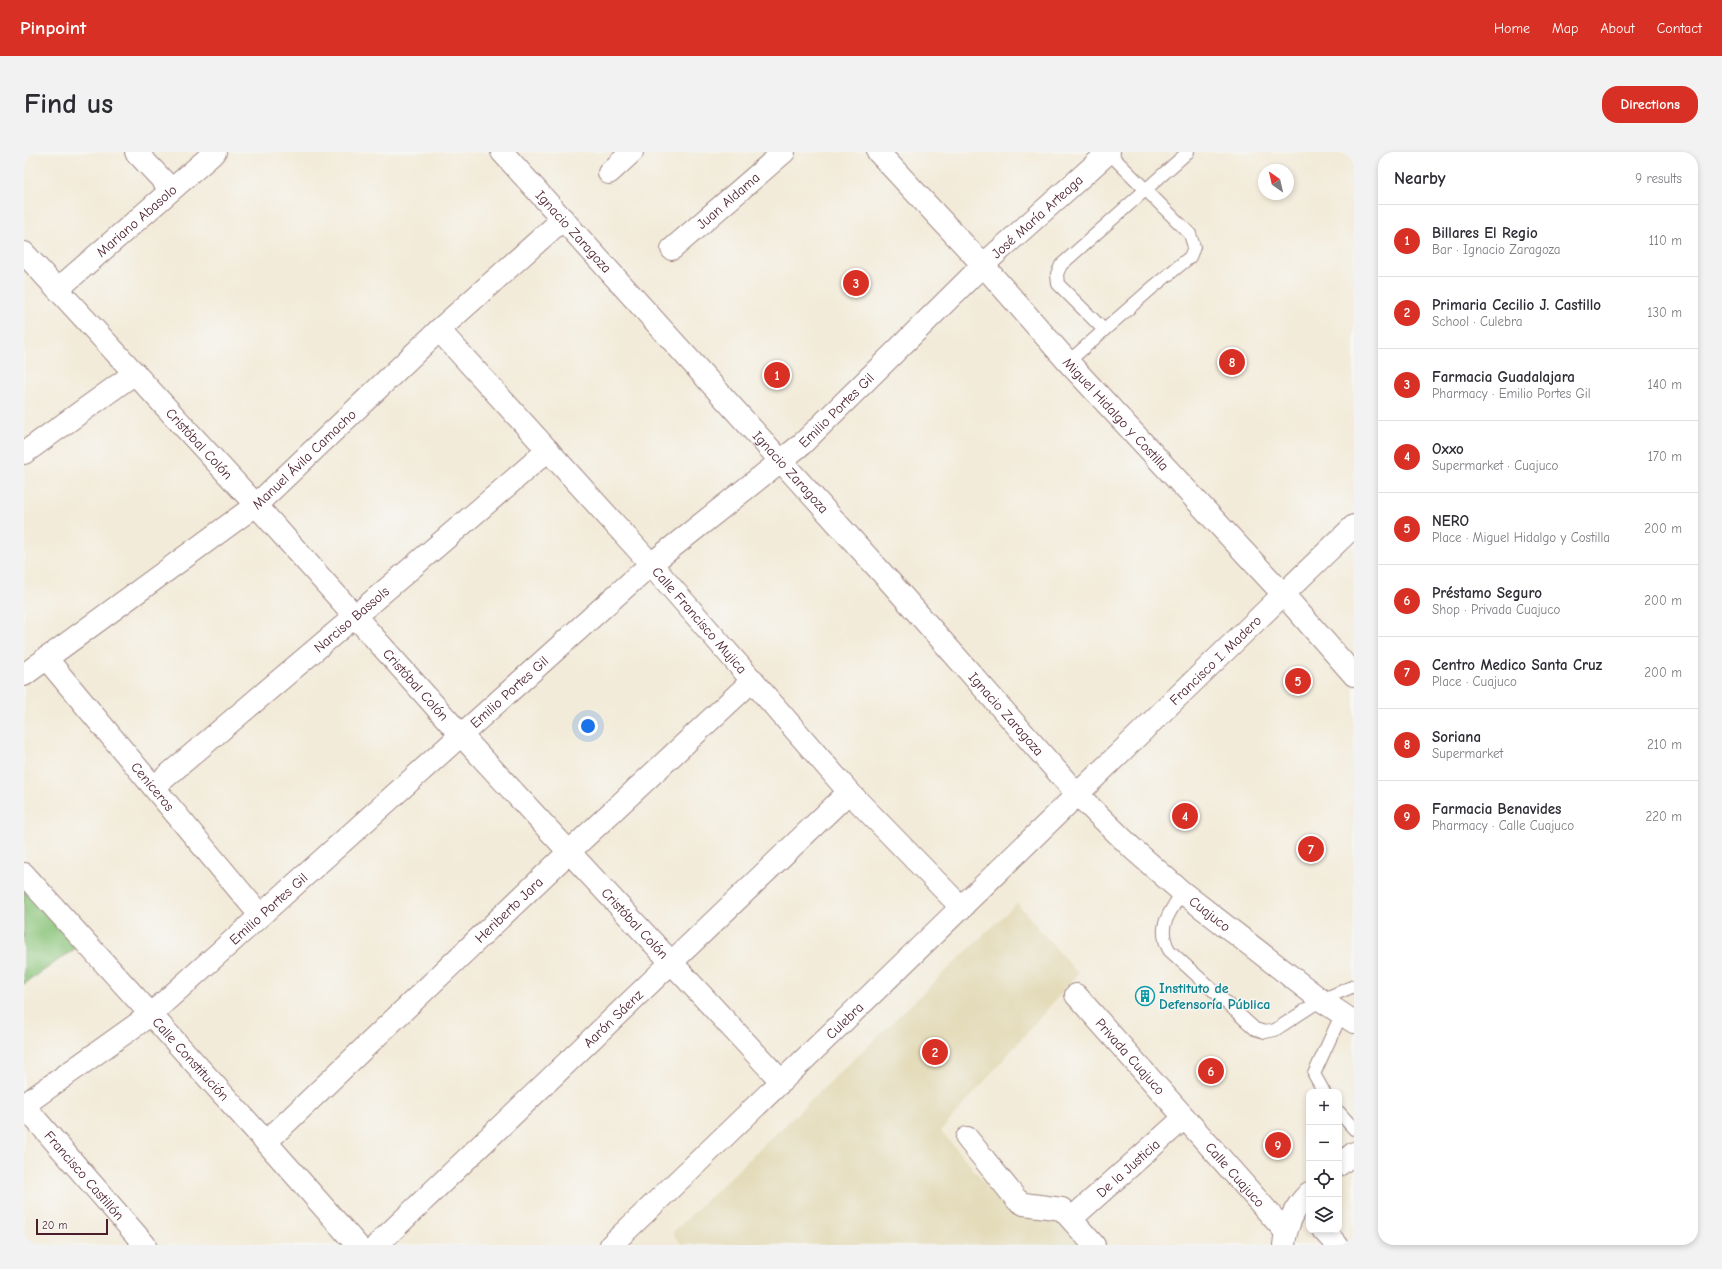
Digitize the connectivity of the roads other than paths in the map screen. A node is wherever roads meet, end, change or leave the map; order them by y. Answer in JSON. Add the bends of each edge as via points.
{"nodes":[{"id":1,"x":136,"y":152,"type":"edge"},
{"id":2,"x":215,"y":152,"type":"edge"},
{"id":3,"x":502,"y":152,"type":"edge"},
{"id":4,"x":632,"y":152,"type":"edge"},
{"id":5,"x":784,"y":152,"type":"edge"},
{"id":6,"x":878,"y":152,"type":"edge"},
{"id":7,"x":1109,"y":152,"type":"edge"},
{"id":8,"x":1188,"y":152,"type":"edge"},
{"id":9,"x":609,"y":173,"type":"dead end"},
{"id":10,"x":171,"y":189,"type":"junction"},
{"id":11,"x":1145,"y":191,"type":"junction"},
{"id":12,"x":563,"y":219,"type":"junction"},
{"id":13,"x":672,"y":249,"type":"dead end"},
{"id":14,"x":24,"y":253,"type":"edge"},
{"id":15,"x":983,"y":265,"type":"junction"},
{"id":16,"x":58,"y":289,"type":"junction"},
{"id":17,"x":439,"y":330,"type":"junction"},
{"id":18,"x":1104,"y":330,"type":"junction"},
{"id":19,"x":1068,"y":362,"type":"junction"},
{"id":20,"x":135,"y":373,"type":"junction"},
{"id":21,"x":548,"y":450,"type":"junction"},
{"id":22,"x":24,"y":453,"type":"edge"},
{"id":23,"x":779,"y":461,"type":"junction"},
{"id":24,"x":256,"y":505,"type":"junction"},
{"id":25,"x":1354,"y":526,"type":"edge"},
{"id":26,"x":651,"y":564,"type":"junction"},
{"id":27,"x":1283,"y":594,"type":"junction"},
{"id":28,"x":354,"y":615,"type":"junction"},
{"id":29,"x":46,"y":658,"type":"junction"},
{"id":30,"x":1354,"y":674,"type":"edge"},
{"id":31,"x":24,"y":675,"type":"edge"},
{"id":32,"x":753,"y":680,"type":"junction"},
{"id":33,"x":460,"y":734,"type":"junction"},
{"id":34,"x":154,"y":787,"type":"junction"},
{"id":35,"x":849,"y":792,"type":"junction"},
{"id":36,"x":1077,"y":794,"type":"junction"},
{"id":37,"x":570,"y":851,"type":"junction"},
{"id":38,"x":24,"y":874,"type":"edge"},
{"id":39,"x":1182,"y":892,"type":"junction"},
{"id":40,"x":962,"y":908,"type":"junction"},
{"id":41,"x":260,"y":915,"type":"junction"},
{"id":42,"x":671,"y":963,"type":"junction"},
{"id":43,"x":1354,"y":986,"type":"edge"},
{"id":44,"x":1076,"y":995,"type":"dead end"},
{"id":45,"x":1321,"y":1000,"type":"junction"},
{"id":46,"x":150,"y":1015,"type":"junction"},
{"id":47,"x":1348,"y":1018,"type":"edge"},
{"id":48,"x":782,"y":1082,"type":"junction"},
{"id":49,"x":1322,"y":1089,"type":"edge"},
{"id":50,"x":24,"y":1106,"type":"edge"},
{"id":51,"x":1342,"y":1115,"type":"edge"},
{"id":52,"x":1184,"y":1118,"type":"junction"},
{"id":53,"x":1354,"y":1128,"type":"edge"},
{"id":54,"x":967,"y":1138,"type":"dead end"},
{"id":55,"x":266,"y":1142,"type":"junction"},
{"id":56,"x":1354,"y":1152,"type":"edge"},
{"id":57,"x":1342,"y":1162,"type":"edge"},
{"id":58,"x":1306,"y":1204,"type":"edge"},
{"id":59,"x":1072,"y":1218,"type":"junction"},
{"id":60,"x":1326,"y":1233,"type":"edge"},
{"id":61,"x":1285,"y":1238,"type":"edge"},
{"id":62,"x":145,"y":1245,"type":"edge"},
{"id":63,"x":357,"y":1245,"type":"edge"},
{"id":64,"x":377,"y":1245,"type":"edge"},
{"id":65,"x":611,"y":1245,"type":"edge"},
{"id":66,"x":1094,"y":1245,"type":"edge"},
{"id":67,"x":1336,"y":1245,"type":"edge"}],
"edges":[{"from":1,"to":10,"type":"street"},
{"from":2,"to":10,"type":"street","name":"Mariano Abasolo"},
{"from":3,"to":12,"type":"street","name":"Ignacio Zaragoza"},
{"from":4,"to":9,"type":"street"},
{"from":5,"to":13,"type":"street","name":"Juan Aldama"},
{"from":6,"to":15,"type":"street","name":"Miguel Hidalgo y Costilla"},
{"from":7,"to":11,"type":"lane"},
{"from":7,"to":15,"type":"street","name":"José María Arteaga"},
{"from":8,"to":11,"type":"lane"},
{"from":10,"to":16,"type":"street","name":"Mariano Abasolo"},
{"from":11,"to":18,"type":"lane","via":[[1061,265],[1057,274],[1058,284]]},
{"from":11,"to":18,"type":"lane","via":[[1190,234],[1194,247],[1190,257]]},
{"from":12,"to":17,"type":"street","name":"Manuel Ávila Camacho"},
{"from":12,"to":23,"type":"street","name":"Ignacio Zaragoza"},
{"from":14,"to":16,"type":"street","name":"Cristóbal Colón"},
{"from":15,"to":19,"type":"street","name":"Miguel Hidalgo y Costilla"},
{"from":15,"to":23,"type":"street","name":"Emilio Portes Gil","via":[[802,444]]},
{"from":16,"to":20,"type":"street","name":"Cristóbal Colón"},
{"from":17,"to":21,"type":"street","name":"Calle Francisco Mujica"},
{"from":17,"to":24,"type":"street","name":"Manuel Ávila Camacho"},
{"from":18,"to":19,"type":"lane"},
{"from":19,"to":27,"type":"street","name":"Miguel Hidalgo y Costilla"},
{"from":20,"to":22,"type":"street"},
{"from":20,"to":24,"type":"street","name":"Cristóbal Colón"},
{"from":21,"to":26,"type":"street","name":"Calle Francisco Mujica"},
{"from":21,"to":28,"type":"street","name":"Narciso Bassols","via":[[408,572]]},
{"from":23,"to":26,"type":"street","name":"Emilio Portes Gil"},
{"from":23,"to":36,"type":"street","name":"Ignacio Zaragoza","via":[[892,584]]},
{"from":24,"to":28,"type":"street","name":"Cristóbal Colón"},
{"from":24,"to":29,"type":"street","name":"Manuel Ávila Camacho"},
{"from":25,"to":27,"type":"street","name":"Francisco I. Madero"},
{"from":26,"to":32,"type":"street","name":"Calle Francisco Mujica"},
{"from":26,"to":33,"type":"street","name":"Emilio Portes Gil"},
{"from":27,"to":30,"type":"street","name":"Miguel Hidalgo y Costilla"},
{"from":27,"to":36,"type":"street","name":"Francisco I. Madero"},
{"from":28,"to":33,"type":"street","name":"Cristóbal Colón"},
{"from":28,"to":34,"type":"street","name":"Narciso Bassols"},
{"from":29,"to":31,"type":"street","name":"Manuel Ávila Camacho"},
{"from":29,"to":34,"type":"street","name":"Ceniceros"},
{"from":32,"to":35,"type":"street","name":"Calle Francisco Mujica"},
{"from":32,"to":37,"type":"street","name":"Heriberto Jara"},
{"from":33,"to":37,"type":"street","name":"Cristóbal Colón"},
{"from":33,"to":41,"type":"street","name":"Emilio Portes Gil"},
{"from":34,"to":41,"type":"street","name":"Ceniceros"},
{"from":35,"to":40,"type":"street","name":"Calle Francisco Mujica"},
{"from":35,"to":42,"type":"street","name":"Aarón Sáenz"},
{"from":36,"to":39,"type":"street","name":"Cuajuco"},
{"from":36,"to":40,"type":"street","name":"Culebra"},
{"from":37,"to":42,"type":"street","name":"Cristóbal Colón"},
{"from":37,"to":55,"type":"street","name":"Heriberto Jara"},
{"from":38,"to":46,"type":"street","name":"Calle Constitución"},
{"from":39,"to":45,"type":"street","name":"Cuajuco"},
{"from":39,"to":45,"type":"lane","via":[[1165,920],[1164,940],[1169,950],[1255,1029],[1265,1032],[1275,1030]]},
{"from":40,"to":48,"type":"street","name":"Culebra"},
{"from":41,"to":46,"type":"street","name":"Emilio Portes Gil"},
{"from":42,"to":48,"type":"street","name":"Cristóbal Colón"},
{"from":42,"to":64,"type":"street","name":"Aarón Sáenz"},
{"from":43,"to":45,"type":"lane"},
{"from":44,"to":52,"type":"street","name":"Privada Cuajuco"},
{"from":45,"to":47,"type":"street","name":"Cuajuco"},
{"from":46,"to":50,"type":"street","name":"Emilio Portes Gil"},
{"from":46,"to":55,"type":"street","name":"Calle Constitución"},
{"from":47,"to":49,"type":"lane","via":[[1314,1074]]},
{"from":48,"to":65,"type":"street","name":"Culebra"},
{"from":50,"to":62,"type":"street","name":"Francisco Castillón"},
{"from":51,"to":53,"type":"lane"},
{"from":52,"to":59,"type":"street","name":"De la Justicia"},
{"from":52,"to":61,"type":"street","name":"Calle Cuajuco"},
{"from":54,"to":59,"type":"street","via":[[1017,1200],[1024,1204],[1062,1209]]},
{"from":55,"to":63,"type":"street","name":"Calle Constitución"},
{"from":56,"to":57,"type":"street"},
{"from":58,"to":61,"type":"street"},
{"from":59,"to":66,"type":"street"},
{"from":60,"to":67,"type":"street"}]}
